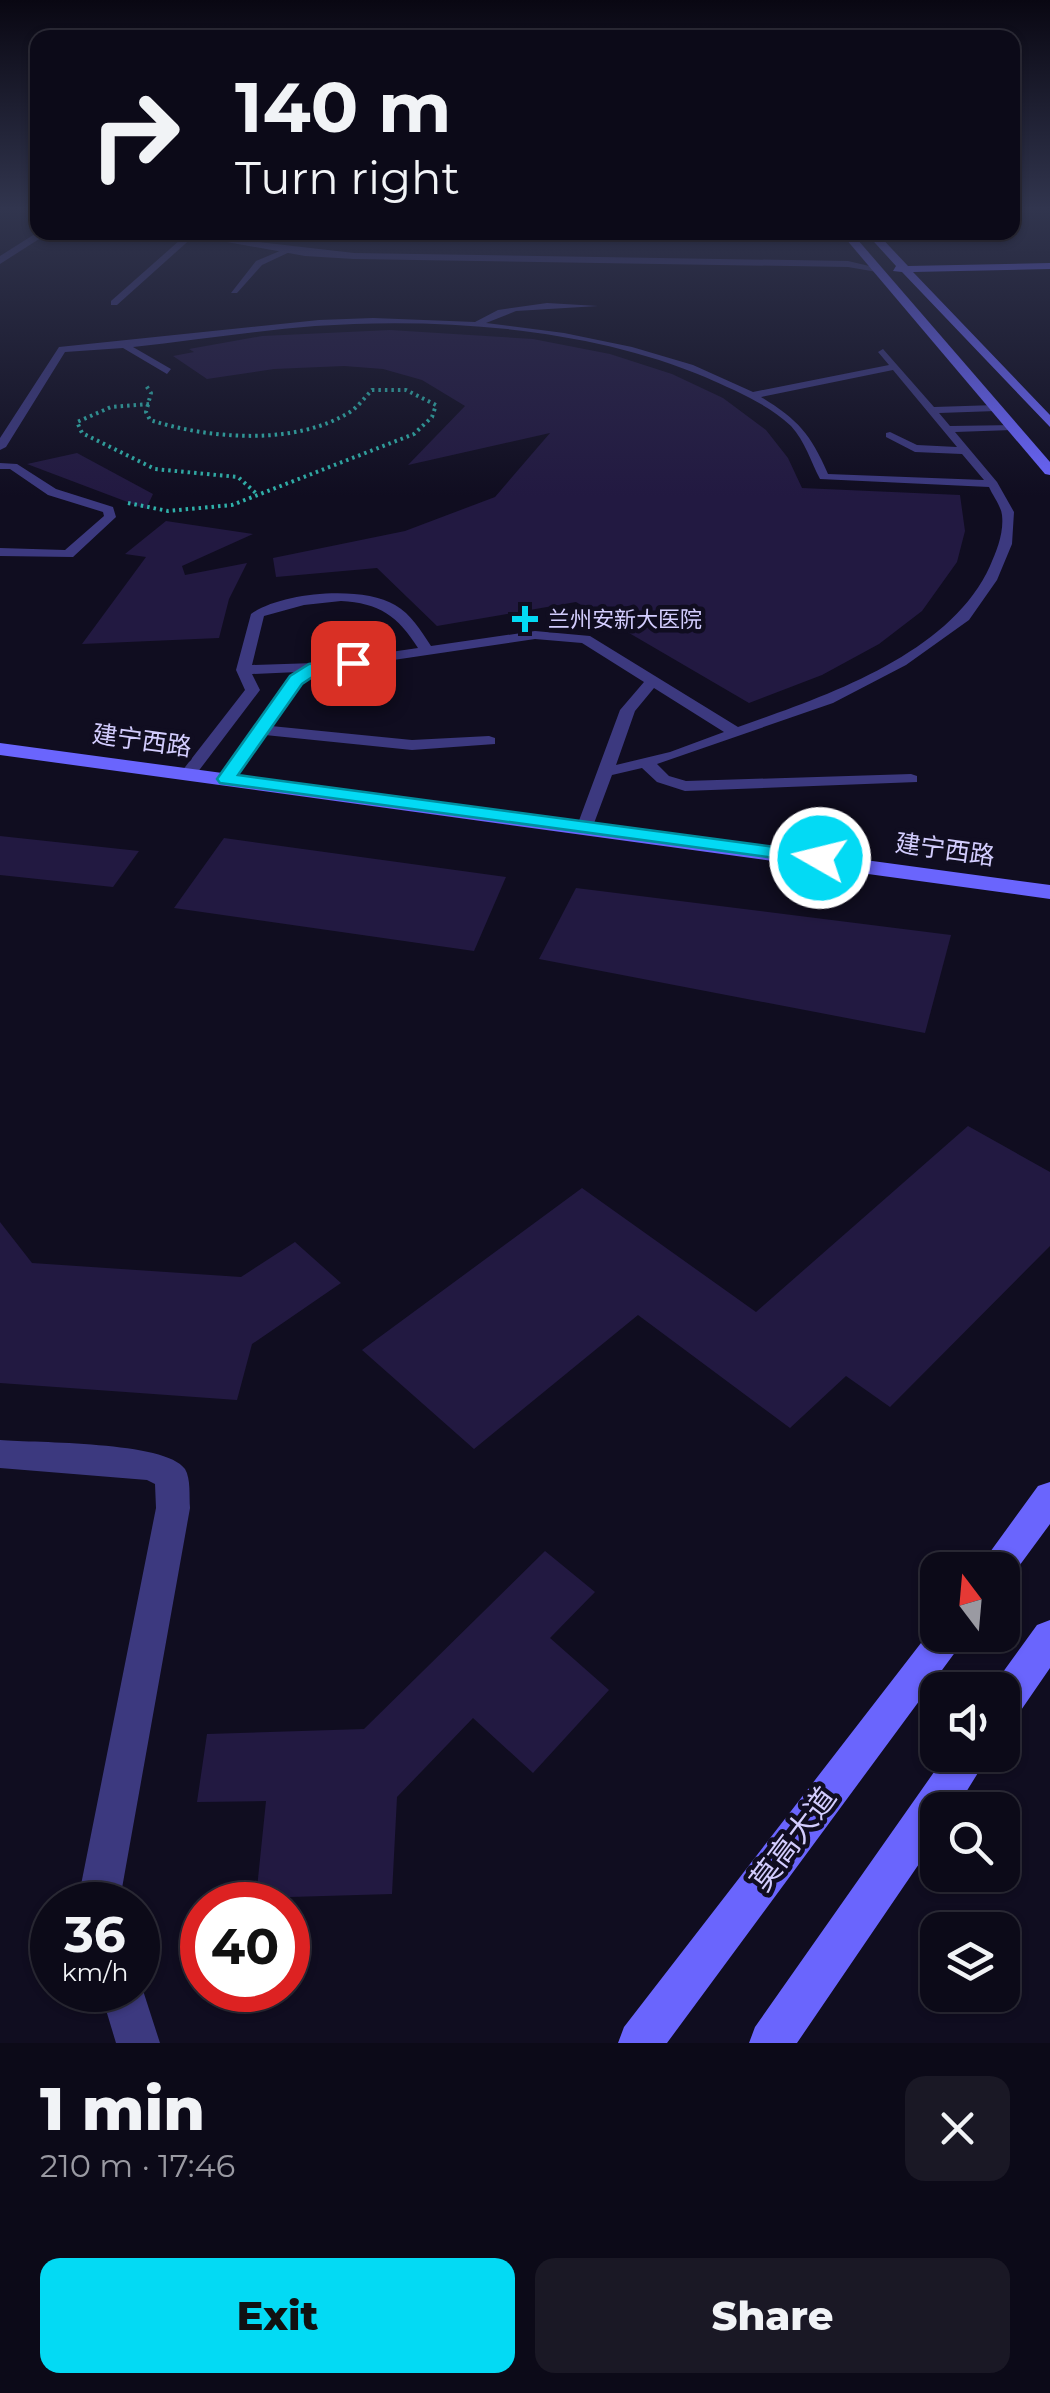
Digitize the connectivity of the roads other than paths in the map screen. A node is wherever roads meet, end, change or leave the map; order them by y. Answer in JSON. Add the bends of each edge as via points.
{"nodes":[{"id":1,"x":909,"y":305,"type":"edge"},
{"id":2,"x":940,"y":305,"type":"edge"},
{"id":3,"x":593,"y":306,"type":"dead end"},
{"id":4,"x":476,"y":326,"type":"junction"},
{"id":5,"x":127,"y":347,"type":"junction"},
{"id":6,"x":883,"y":352,"type":"dead end"},
{"id":7,"x":895,"y":367,"type":"junction"},
{"id":8,"x":167,"y":371,"type":"dead end"},
{"id":9,"x":753,"y":395,"type":"junction"},
{"id":10,"x":996,"y":408,"type":"junction"},
{"id":11,"x":931,"y":410,"type":"junction"},
{"id":12,"x":1046,"y":415,"type":"edge"},
{"id":13,"x":1012,"y":427,"type":"junction"},
{"id":14,"x":948,"y":430,"type":"junction"},
{"id":15,"x":890,"y":435,"type":"dead end"},
{"id":16,"x":0,"y":447,"type":"edge"},
{"id":17,"x":965,"y":451,"type":"junction"},
{"id":18,"x":0,"y":466,"type":"edge"},
{"id":19,"x":1050,"y":472,"type":"edge"},
{"id":20,"x":993,"y":484,"type":"junction"},
{"id":21,"x":0,"y":552,"type":"edge"},
{"id":22,"x":428,"y":653,"type":"junction"},
{"id":23,"x":315,"y":668,"type":"junction"},
{"id":24,"x":243,"y":670,"type":"junction"},
{"id":25,"x":651,"y":682,"type":"junction"},
{"id":26,"x":260,"y":730,"type":"junction"},
{"id":27,"x":737,"y":733,"type":"junction"},
{"id":28,"x":489,"y":741,"type":"dead end"},
{"id":29,"x":0,"y":749,"type":"edge"},
{"id":30,"x":644,"y":762,"type":"junction"},
{"id":31,"x":605,"y":772,"type":"junction"},
{"id":32,"x":188,"y":774,"type":"junction"},
{"id":33,"x":911,"y":778,"type":"dead end"},
{"id":34,"x":226,"y":779,"type":"junction"},
{"id":35,"x":585,"y":826,"type":"junction"},
{"id":36,"x":1050,"y":892,"type":"edge"},
{"id":37,"x":0,"y":1454,"type":"edge"},
{"id":38,"x":1050,"y":1496,"type":"edge"},
{"id":39,"x":1008,"y":1552,"type":"edge"},
{"id":40,"x":1050,"y":1637,"type":"edge"},
{"id":41,"x":933,"y":1652,"type":"edge"},
{"id":42,"x":1020,"y":1680,"type":"edge"},
{"id":43,"x":957,"y":1772,"type":"edge"},
{"id":44,"x":102,"y":1882,"type":"edge"},
{"id":45,"x":129,"y":2012,"type":"edge"},
{"id":46,"x":138,"y":2043,"type":"edge"},
{"id":47,"x":640,"y":2043,"type":"edge"},
{"id":48,"x":772,"y":2043,"type":"edge"}],
"edges":[{"from":1,"to":10,"type":"main road"},
{"from":2,"to":12,"type":"main road"},
{"from":3,"to":4,"type":"lane","via":[[521,308]]},
{"from":4,"to":5,"type":"lane","via":[[322,323]]},
{"from":4,"to":9,"type":"lane","via":[[636,351]]},
{"from":5,"to":8,"type":"lane"},
{"from":5,"to":16,"type":"lane","via":[[62,349]]},
{"from":6,"to":7,"type":"lane"},
{"from":7,"to":9,"type":"lane"},
{"from":7,"to":11,"type":"lane"},
{"from":9,"to":20,"type":"lane","via":[[792,421],[824,477]]},
{"from":10,"to":11,"type":"lane"},
{"from":10,"to":13,"type":"main road"},
{"from":11,"to":14,"type":"lane"},
{"from":13,"to":14,"type":"lane"},
{"from":13,"to":19,"type":"main road"},
{"from":14,"to":17,"type":"lane"},
{"from":15,"to":17,"type":"lane","via":[[918,449]]},
{"from":17,"to":20,"type":"lane"},
{"from":18,"to":21,"type":"lane","via":[[14,466],[52,492],[109,510],[110,517],[68,554]]},
{"from":20,"to":27,"type":"lane","via":[[1008,512],[1006,544],[964,617],[901,662],[828,700]]},
{"from":22,"to":23,"type":"lane"},
{"from":22,"to":24,"type":"lane","via":[[390,607],[322,599],[258,614]]},
{"from":22,"to":25,"type":"lane","via":[[568,635]]},
{"from":23,"to":24,"type":"lane"},
{"from":23,"to":26,"type":"lane","via":[[296,680]]},
{"from":24,"to":32,"type":"lane","via":[[253,690]]},
{"from":25,"to":27,"type":"lane"},
{"from":25,"to":31,"type":"lane","via":[[628,710]]},
{"from":26,"to":28,"type":"lane","via":[[412,745]]},
{"from":26,"to":34,"type":"lane"},
{"from":27,"to":30,"type":"lane"},
{"from":29,"to":32,"type":"main road","name":"建宁西路"},
{"from":30,"to":31,"type":"lane"},
{"from":30,"to":33,"type":"lane","via":[[684,786]]},
{"from":31,"to":35,"type":"lane"},
{"from":32,"to":34,"type":"main road","name":"建宁西路"},
{"from":34,"to":35,"type":"main road","name":"建宁西路"},
{"from":35,"to":36,"type":"main road","name":"建宁西路"},
{"from":37,"to":44,"type":"street","via":[[152,1466],[172,1476],[174,1508]]},
{"from":38,"to":39,"type":"main road"},
{"from":40,"to":42,"type":"main road"},
{"from":41,"to":47,"type":"main road","name":"莫高大道"},
{"from":43,"to":48,"type":"main road"},
{"from":45,"to":46,"type":"street"}]}
